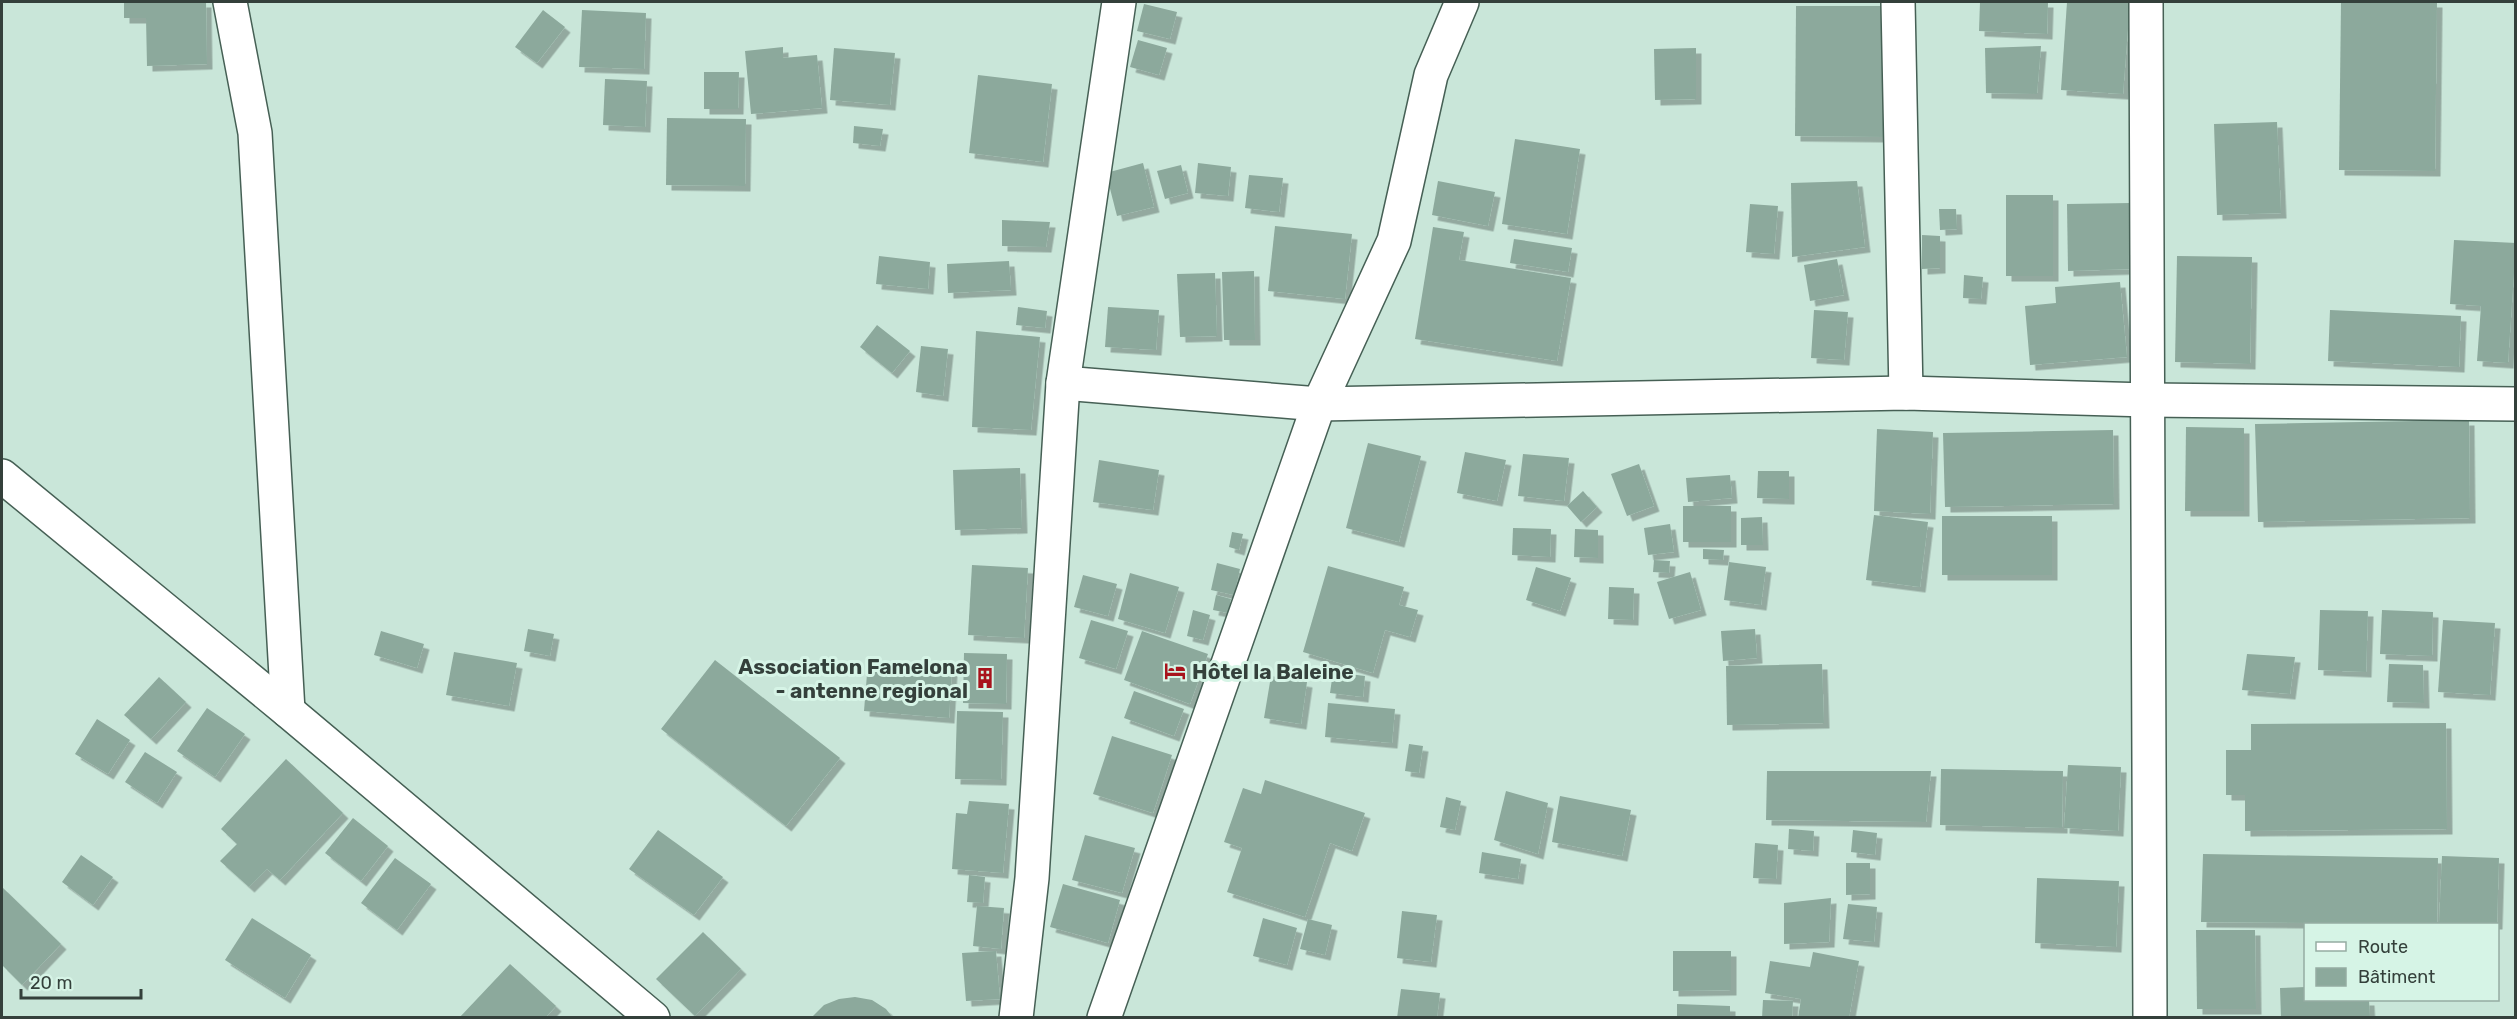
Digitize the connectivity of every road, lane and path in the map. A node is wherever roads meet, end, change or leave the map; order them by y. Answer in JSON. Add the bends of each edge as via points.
{"nodes":[{"id":1,"x":230,"y":2,"type":"edge"},
{"id":2,"x":1119,"y":2,"type":"edge"},
{"id":3,"x":1462,"y":2,"type":"edge"},
{"id":4,"x":1898,"y":2,"type":"edge"},
{"id":5,"x":2146,"y":2,"type":"edge"},
{"id":6,"x":1064,"y":383,"type":"junction"},
{"id":7,"x":1906,"y":393,"type":"junction"},
{"id":8,"x":2148,"y":400,"type":"junction"},
{"id":9,"x":1319,"y":404,"type":"junction"},
{"id":10,"x":2516,"y":404,"type":"edge"},
{"id":11,"x":2,"y":476,"type":"edge"},
{"id":12,"x":288,"y":711,"type":"junction"},
{"id":13,"x":653,"y":1017,"type":"edge"},
{"id":14,"x":1016,"y":1017,"type":"edge"},
{"id":15,"x":1104,"y":1017,"type":"edge"},
{"id":16,"x":2150,"y":1017,"type":"edge"}],
"edges":[{"from":1,"to":12,"type":"street","via":[[255,132]]},
{"from":2,"to":6,"type":"street"},
{"from":3,"to":9,"type":"street","via":[[1431,75],[1394,241]]},
{"from":4,"to":7,"type":"street"},
{"from":5,"to":8,"type":"street"},
{"from":6,"to":9,"type":"street"},
{"from":6,"to":14,"type":"street","via":[[1032,878]]},
{"from":7,"to":8,"type":"street"},
{"from":7,"to":9,"type":"street"},
{"from":8,"to":10,"type":"street"},
{"from":8,"to":16,"type":"street"},
{"from":9,"to":15,"type":"street"},
{"from":11,"to":12,"type":"street"},
{"from":12,"to":13,"type":"street"}]}
